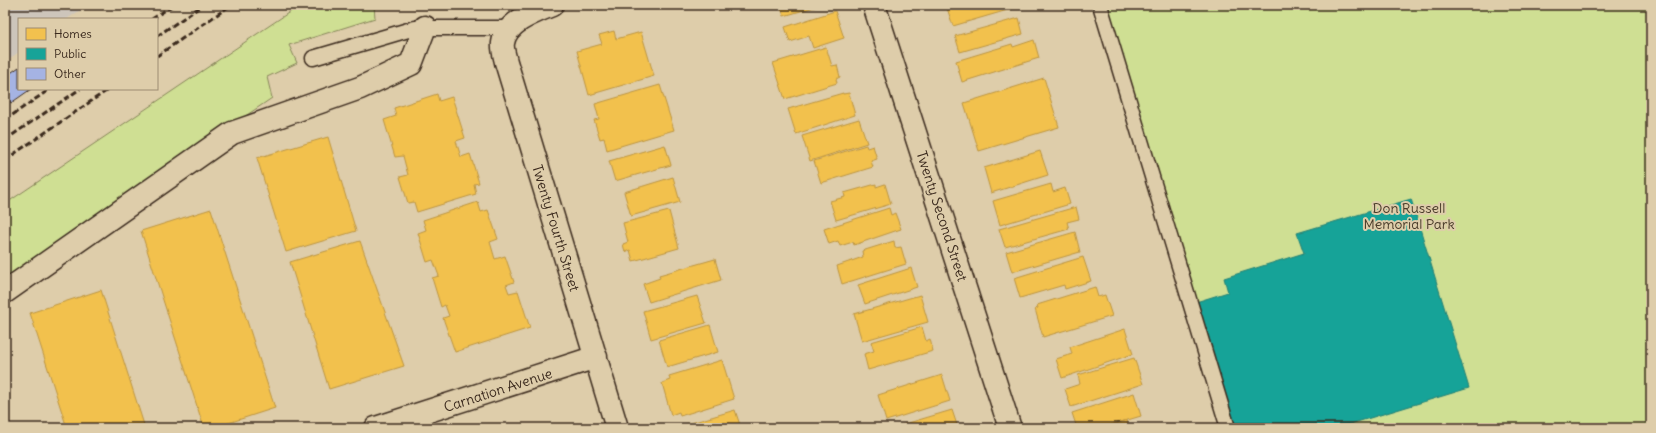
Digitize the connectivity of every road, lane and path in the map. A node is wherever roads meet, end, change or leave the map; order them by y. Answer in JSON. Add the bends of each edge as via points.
{"nodes":[{"id":1,"x":552,"y":5,"type":"edge"},
{"id":2,"x":874,"y":5,"type":"edge"},
{"id":3,"x":1100,"y":5,"type":"edge"},
{"id":4,"x":425,"y":27,"type":"junction"},
{"id":5,"x":510,"y":28,"type":"junction"},
{"id":6,"x":312,"y":58,"type":"dead end"},
{"id":7,"x":5,"y":292,"type":"edge"},
{"id":8,"x":596,"y":357,"type":"junction"},
{"id":9,"x":376,"y":428,"type":"edge"},
{"id":10,"x":617,"y":428,"type":"edge"},
{"id":11,"x":1010,"y":428,"type":"edge"},
{"id":12,"x":1228,"y":428,"type":"edge"}],
"edges":[{"from":1,"to":5,"type":"street","via":[[533,12]]},
{"from":2,"to":11,"type":"street","name":"Twenty Second Street"},
{"from":3,"to":12,"type":"lane"},
{"from":4,"to":5,"type":"lane"},
{"from":4,"to":6,"type":"lane"},
{"from":4,"to":7,"type":"street","via":[[411,64],[360,88],[232,133]]},
{"from":5,"to":8,"type":"street","name":"Twenty Fourth Street","via":[[503,43],[506,62]]},
{"from":8,"to":9,"type":"street","name":"Carnation Avenue"},
{"from":8,"to":10,"type":"street","name":"Twenty Fourth Street"}]}
